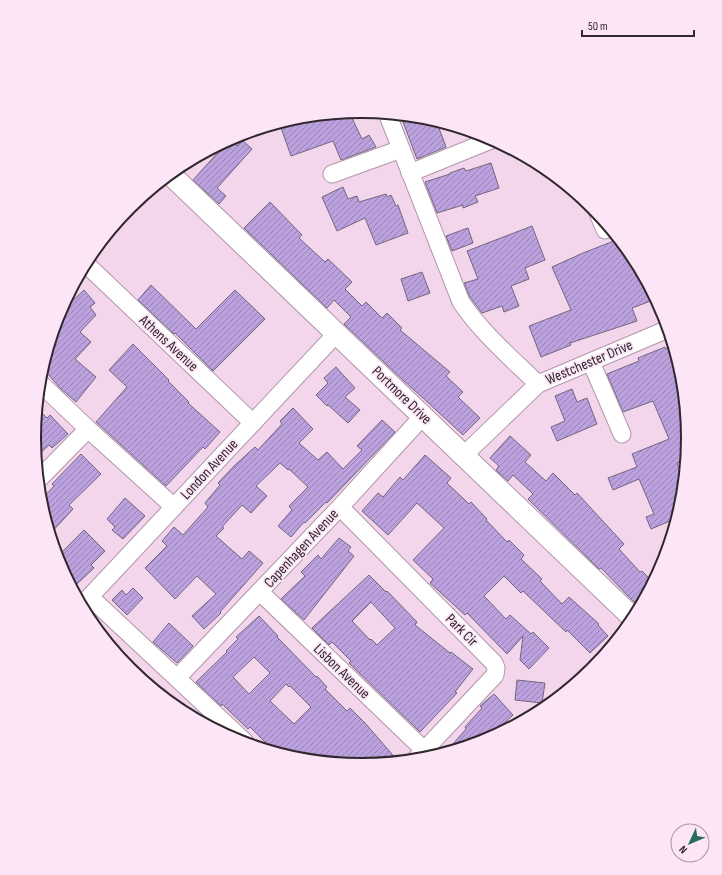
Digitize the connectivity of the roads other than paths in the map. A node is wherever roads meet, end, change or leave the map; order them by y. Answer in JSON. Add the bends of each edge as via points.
{"nodes":[{"id":1,"x":389,"y":119,"type":"edge"},
{"id":2,"x":484,"y":143,"type":"edge"},
{"id":3,"x":401,"y":149,"type":"junction"},
{"id":4,"x":410,"y":173,"type":"junction"},
{"id":5,"x":332,"y":174,"type":"dead end"},
{"id":6,"x":174,"y":178,"type":"edge"},
{"id":7,"x":90,"y":268,"type":"edge"},
{"id":8,"x":663,"y":331,"type":"edge"},
{"id":9,"x":337,"y":333,"type":"junction"},
{"id":10,"x":591,"y":362,"type":"junction"},
{"id":11,"x":538,"y":384,"type":"junction"},
{"id":12,"x":45,"y":387,"type":"edge"},
{"id":13,"x":423,"y":416,"type":"junction"},
{"id":14,"x":253,"y":422,"type":"junction"},
{"id":15,"x":88,"y":429,"type":"junction"},
{"id":16,"x":622,"y":434,"type":"dead end"},
{"id":17,"x":464,"y":455,"type":"junction"},
{"id":18,"x":44,"y":474,"type":"edge"},
{"id":19,"x":174,"y":507,"type":"junction"},
{"id":20,"x":340,"y":507,"type":"junction"},
{"id":21,"x":260,"y":592,"type":"junction"},
{"id":22,"x":86,"y":601,"type":"edge"},
{"id":23,"x":87,"y":602,"type":"edge"},
{"id":24,"x":628,"y":613,"type":"edge"},
{"id":25,"x":177,"y":678,"type":"junction"},
{"id":26,"x":232,"y":730,"type":"edge"},
{"id":27,"x":423,"y":751,"type":"edge"},
{"id":28,"x":418,"y":752,"type":"edge"}],
"edges":[{"from":1,"to":3,"type":"street"},
{"from":2,"to":4,"type":"street"},
{"from":3,"to":4,"type":"street"},
{"from":3,"to":5,"type":"street"},
{"from":4,"to":11,"type":"street","via":[[461,302],[483,330]]},
{"from":6,"to":9,"type":"street","name":"Portmore Drive"},
{"from":7,"to":14,"type":"street","name":"Athens Avenue"},
{"from":8,"to":10,"type":"street","name":"Westchester Drive"},
{"from":9,"to":13,"type":"street","name":"Portmore Drive"},
{"from":9,"to":14,"type":"street","name":"London Avenue"},
{"from":10,"to":11,"type":"street","name":"Westchester Drive"},
{"from":10,"to":16,"type":"street"},
{"from":11,"to":17,"type":"street","name":"Westchester Drive"},
{"from":12,"to":15,"type":"street"},
{"from":13,"to":17,"type":"street","name":"Portmore Drive"},
{"from":13,"to":20,"type":"street","name":"Capenhagen Avenue"},
{"from":14,"to":19,"type":"street","name":"London Avenue"},
{"from":15,"to":18,"type":"street"},
{"from":15,"to":19,"type":"street"},
{"from":17,"to":24,"type":"street","name":"Portmore Drive"},
{"from":19,"to":22,"type":"street","name":"London Avenue"},
{"from":20,"to":21,"type":"street","name":"Capenhagen Avenue"},
{"from":20,"to":27,"type":"street","name":"Park Cir","via":[[494,663],[496,668],[495,675]]},
{"from":21,"to":25,"type":"street","name":"Capenhagen Avenue"},
{"from":21,"to":28,"type":"street","name":"Lisbon Avenue"},
{"from":23,"to":25,"type":"street"},
{"from":25,"to":26,"type":"street"}]}
